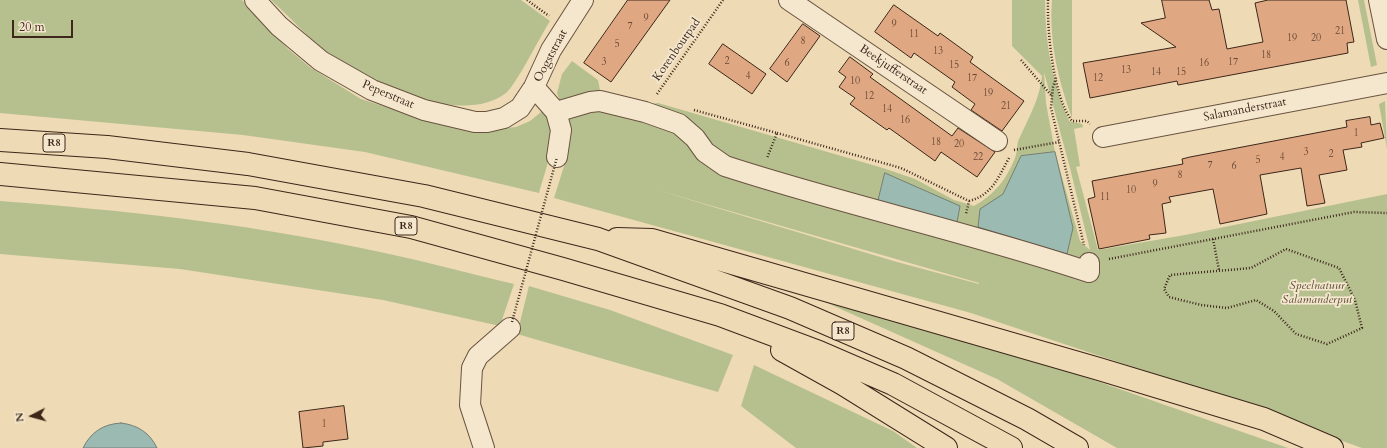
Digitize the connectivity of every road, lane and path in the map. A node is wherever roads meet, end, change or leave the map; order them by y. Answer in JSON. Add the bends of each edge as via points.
{"nodes":[{"id":1,"x":255,"y":0,"type":"edge"},
{"id":2,"x":527,"y":0,"type":"edge"},
{"id":3,"x":583,"y":0,"type":"edge"},
{"id":4,"x":723,"y":0,"type":"edge"},
{"id":5,"x":789,"y":0,"type":"edge"},
{"id":6,"x":1048,"y":0,"type":"edge"},
{"id":7,"x":1379,"y":0,"type":"edge"},
{"id":8,"x":565,"y":28,"type":"junction"},
{"id":9,"x":1387,"y":39,"type":"edge"},
{"id":10,"x":1022,"y":60,"type":"dead end"},
{"id":11,"x":1056,"y":78,"type":"junction"},
{"id":12,"x":1387,"y":83,"type":"edge"},
{"id":13,"x":534,"y":87,"type":"junction"},
{"id":14,"x":1052,"y":95,"type":"junction"},
{"id":15,"x":690,"y":109,"type":"dead end"},
{"id":16,"x":556,"y":112,"type":"junction"},
{"id":17,"x":645,"y":112,"type":"junction"},
{"id":18,"x":777,"y":133,"type":"junction"},
{"id":19,"x":1103,"y":136,"type":"joint"},
{"id":20,"x":0,"y":140,"type":"edge"},
{"id":21,"x":997,"y":141,"type":"dead end"},
{"id":22,"x":1059,"y":142,"type":"junction"},
{"id":23,"x":557,"y":157,"type":"joint"},
{"id":24,"x":0,"y":174,"type":"edge"},
{"id":25,"x":760,"y":177,"type":"junction"},
{"id":26,"x":969,"y":202,"type":"junction"},
{"id":27,"x":1387,"y":213,"type":"edge"},
{"id":28,"x":962,"y":235,"type":"junction"},
{"id":29,"x":598,"y":239,"type":"junction"},
{"id":30,"x":1213,"y":239,"type":"junction"},
{"id":31,"x":1089,"y":263,"type":"junction"},
{"id":32,"x":1219,"y":270,"type":"junction"},
{"id":33,"x":720,"y":315,"type":"junction"},
{"id":34,"x":511,"y":325,"type":"joint"},
{"id":35,"x":484,"y":448,"type":"edge"},
{"id":36,"x":946,"y":448,"type":"edge"},
{"id":37,"x":1011,"y":448,"type":"edge"},
{"id":38,"x":1077,"y":448,"type":"edge"},
{"id":39,"x":1332,"y":448,"type":"edge"}],
"edges":[{"from":1,"to":13,"type":"street","name":"Peperstraat","via":[[280,26],[321,61],[372,90],[424,110],[475,122],[487,122],[504,118],[520,108]]},
{"from":2,"to":8,"type":"path"},
{"from":3,"to":8,"type":"street","name":"Oogststraat"},
{"from":4,"to":17,"type":"path","name":"Korenboutpad"},
{"from":5,"to":21,"type":"street","name":"Beekjufferstraat"},
{"from":6,"to":11,"type":"path","via":[[1051,50]]},
{"from":7,"to":9,"type":"street"},
{"from":8,"to":13,"type":"street","name":"Oogststraat"},
{"from":10,"to":14,"type":"path"},
{"from":11,"to":14,"type":"path"},
{"from":11,"to":19,"type":"path","via":[[1068,116],[1072,121],[1086,121]]},
{"from":12,"to":19,"type":"street","name":"Salamanderstraat"},
{"from":13,"to":16,"type":"street","name":"Oogststraat"},
{"from":14,"to":22,"type":"path","via":[[1051,108]]},
{"from":15,"to":18,"type":"path"},
{"from":16,"to":17,"type":"street","via":[[600,101]]},
{"from":16,"to":23,"type":"street","name":"Oogststraat","via":[[561,130]]},
{"from":17,"to":25,"type":"street","via":[[680,124],[706,152],[725,166]]},
{"from":18,"to":25,"type":"path"},
{"from":18,"to":26,"type":"path","via":[[901,168]]},
{"from":20,"to":29,"type":"highway","number":"R8","via":[[107,146],[248,164],[424,196]]},
{"from":22,"to":26,"type":"path","via":[[1013,150],[994,186],[987,193]]},
{"from":22,"to":31,"type":"path"},
{"from":23,"to":34,"type":"path","bridge":true},
{"from":24,"to":33,"type":"highway","number":"R8","via":[[255,198],[411,228]]},
{"from":25,"to":28,"type":"street"},
{"from":26,"to":28,"type":"path"},
{"from":27,"to":30,"type":"path","via":[[1354,212]]},
{"from":28,"to":31,"type":"street","via":[[1030,252],[1089,272]]},
{"from":29,"to":38,"type":"highway","number":"R8","via":[[790,308],[906,358],[1027,419]]},
{"from":29,"to":39,"type":"highway","via":[[660,242],[1264,419]]},
{"from":30,"to":31,"type":"path"},
{"from":30,"to":32,"type":"path"},
{"from":32,"to":32,"type":"path","via":[[1251,268],[1286,249],[1338,268],[1355,300],[1362,328],[1327,344],[1296,334],[1274,311],[1256,300],[1227,308],[1201,305],[1169,297],[1164,289],[1170,275]]},
{"from":33,"to":36,"type":"highway","via":[[843,384]]},
{"from":33,"to":37,"type":"highway","number":"R8","via":[[819,352],[893,384]]},
{"from":34,"to":35,"type":"street","via":[[478,356],[472,368],[470,405]]}]}
